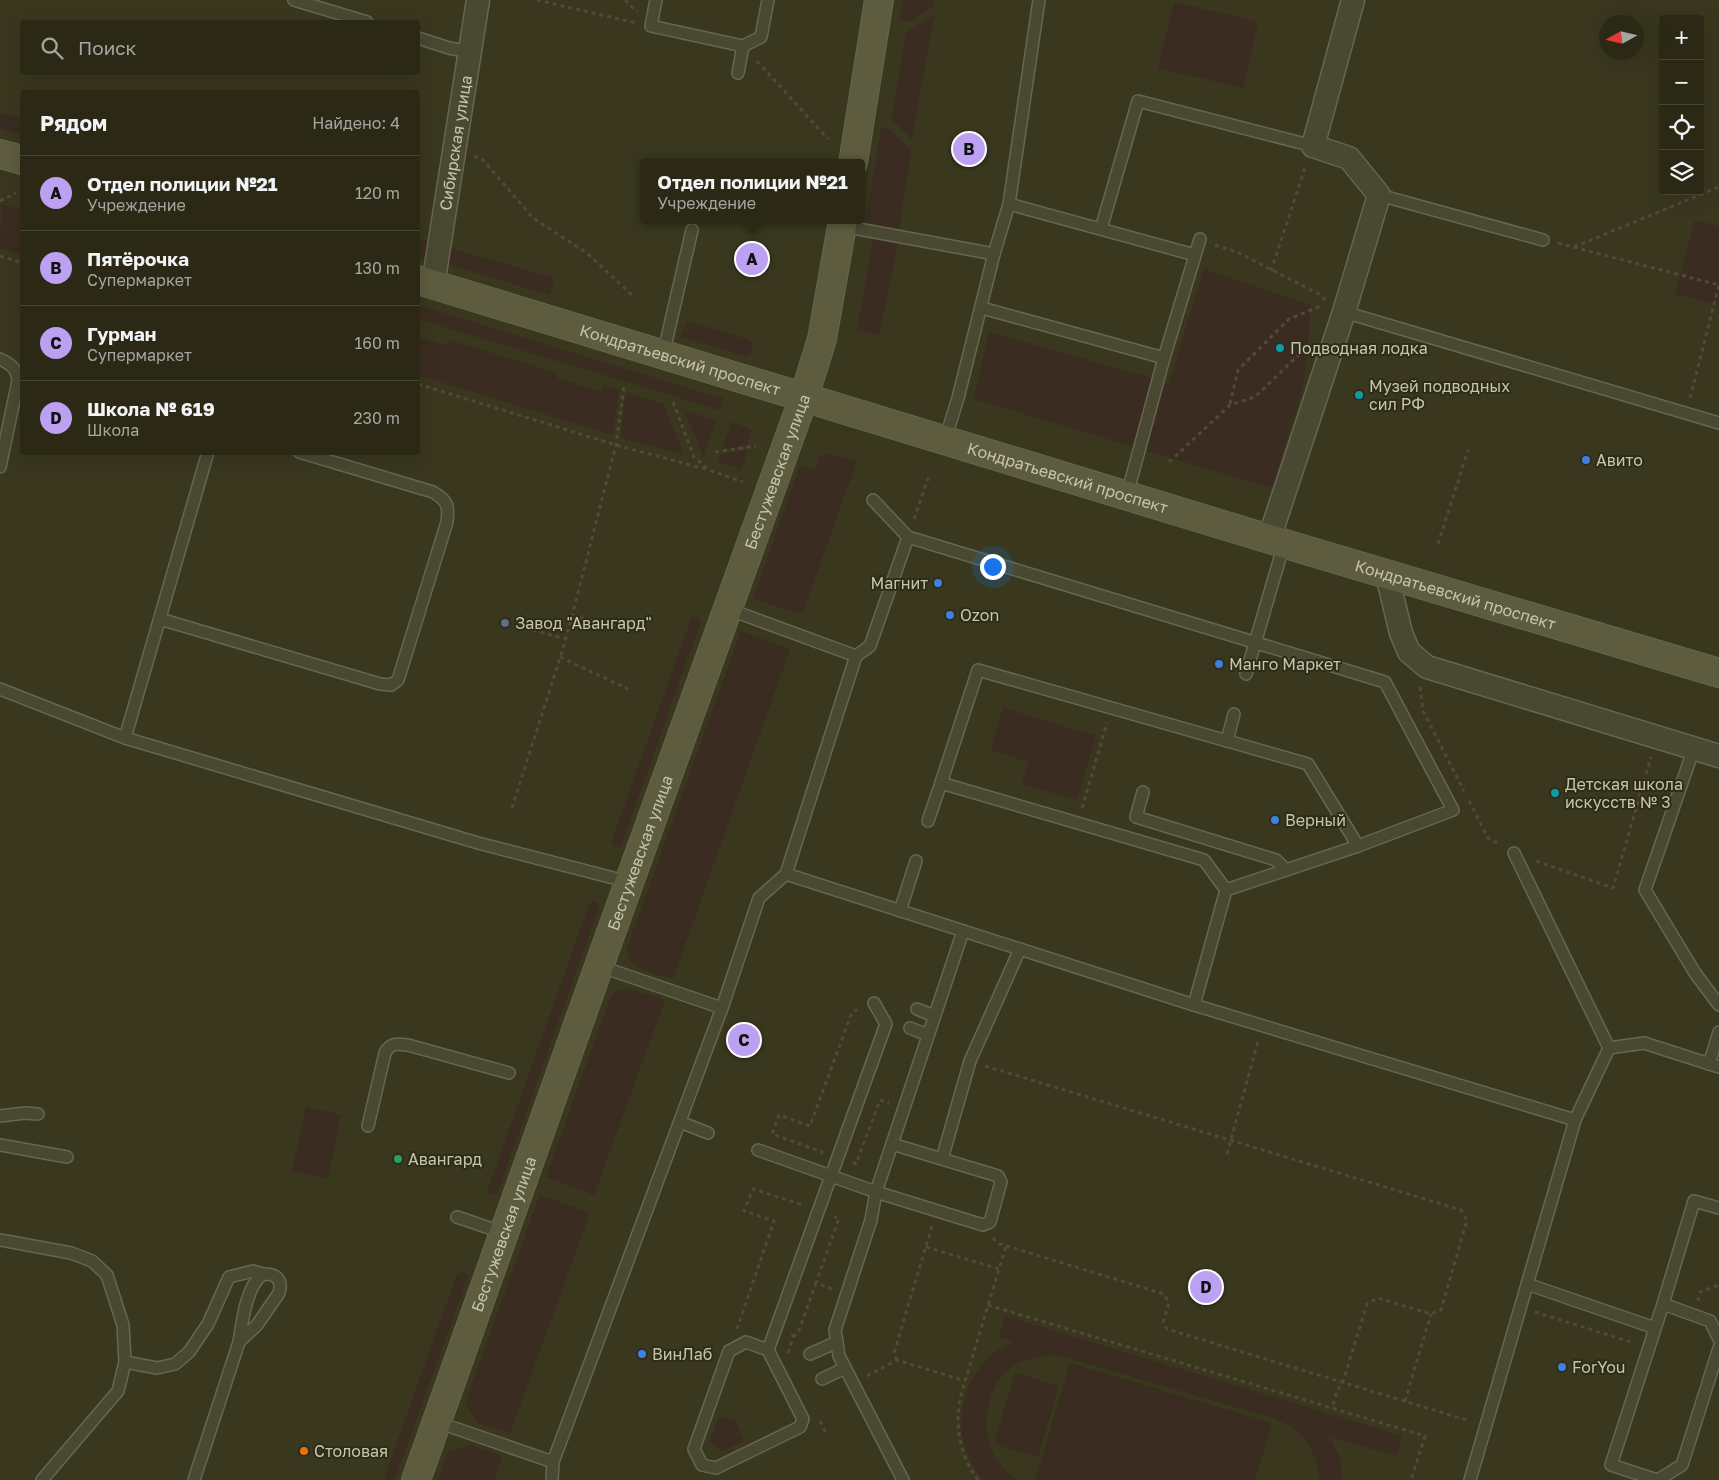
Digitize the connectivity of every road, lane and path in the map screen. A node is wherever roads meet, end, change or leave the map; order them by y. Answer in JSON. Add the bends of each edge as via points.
{"nodes":[{"id":1,"x":294,"y":0,"type":"edge"},
{"id":2,"x":478,"y":0,"type":"edge"},
{"id":3,"x":537,"y":0,"type":"edge"},
{"id":4,"x":656,"y":0,"type":"edge"},
{"id":5,"x":768,"y":0,"type":"edge"},
{"id":6,"x":879,"y":0,"type":"edge"},
{"id":7,"x":1039,"y":0,"type":"edge"},
{"id":8,"x":1353,"y":0,"type":"edge"},
{"id":9,"x":360,"y":20,"type":"edge"},
{"id":10,"x":651,"y":26,"type":"junction"},
{"id":11,"x":420,"y":39,"type":"edge"},
{"id":12,"x":742,"y":46,"type":"junction"},
{"id":13,"x":470,"y":52,"type":"junction"},
{"id":14,"x":738,"y":73,"type":"dead end"},
{"id":15,"x":828,"y":138,"type":"dead end"},
{"id":16,"x":455,"y":146,"type":"junction"},
{"id":17,"x":1313,"y":146,"type":"junction"},
{"id":18,"x":0,"y":154,"type":"edge"},
{"id":19,"x":20,"y":159,"type":"edge"},
{"id":20,"x":854,"y":159,"type":"edge"},
{"id":21,"x":1719,"y":187,"type":"edge"},
{"id":22,"x":16,"y":193,"type":"dead end"},
{"id":23,"x":1379,"y":194,"type":"junction"},
{"id":24,"x":0,"y":201,"type":"edge"},
{"id":25,"x":1009,"y":204,"type":"junction"},
{"id":26,"x":843,"y":224,"type":"edge"},
{"id":27,"x":848,"y":224,"type":"edge"},
{"id":28,"x":1101,"y":229,"type":"junction"},
{"id":29,"x":692,"y":230,"type":"dead end"},
{"id":30,"x":1200,"y":239,"type":"joint"},
{"id":31,"x":1543,"y":240,"type":"joint"},
{"id":32,"x":1574,"y":247,"type":"junction"},
{"id":33,"x":994,"y":254,"type":"junction"},
{"id":34,"x":1195,"y":255,"type":"junction"},
{"id":35,"x":0,"y":256,"type":"edge"},
{"id":36,"x":20,"y":262,"type":"edge"},
{"id":37,"x":1271,"y":270,"type":"junction"},
{"id":38,"x":425,"y":283,"type":"edge"},
{"id":39,"x":1719,"y":284,"type":"edge"},
{"id":40,"x":635,"y":298,"type":"dead end"},
{"id":41,"x":982,"y":308,"type":"junction"},
{"id":42,"x":1333,"y":309,"type":"junction"},
{"id":43,"x":1311,"y":343,"type":"dead end"},
{"id":44,"x":663,"y":355,"type":"junction"},
{"id":45,"x":1164,"y":358,"type":"junction"},
{"id":46,"x":0,"y":359,"type":"edge"},
{"id":47,"x":420,"y":385,"type":"edge"},
{"id":48,"x":624,"y":387,"type":"dead end"},
{"id":49,"x":804,"y":397,"type":"junction"},
{"id":50,"x":673,"y":402,"type":"dead end"},
{"id":51,"x":1230,"y":405,"type":"junction"},
{"id":52,"x":1686,"y":415,"type":"junction"},
{"id":53,"x":1719,"y":423,"type":"edge"},
{"id":54,"x":945,"y":440,"type":"junction"},
{"id":55,"x":616,"y":445,"type":"junction"},
{"id":56,"x":756,"y":446,"type":"dead end"},
{"id":57,"x":1468,"y":450,"type":"dead end"},
{"id":58,"x":715,"y":452,"type":"dead end"},
{"id":59,"x":207,"y":455,"type":"edge"},
{"id":60,"x":309,"y":455,"type":"edge"},
{"id":61,"x":1169,"y":462,"type":"dead end"},
{"id":62,"x":0,"y":467,"type":"edge"},
{"id":63,"x":709,"y":470,"type":"junction"},
{"id":64,"x":929,"y":476,"type":"dead end"},
{"id":65,"x":743,"y":482,"type":"dead end"},
{"id":66,"x":1127,"y":495,"type":"junction"},
{"id":67,"x":873,"y":500,"type":"dead end"},
{"id":68,"x":908,"y":537,"type":"junction"},
{"id":69,"x":1277,"y":541,"type":"junction"},
{"id":70,"x":1438,"y":544,"type":"dead end"},
{"id":71,"x":1387,"y":575,"type":"junction"},
{"id":72,"x":728,"y":609,"type":"junction"},
{"id":73,"x":572,"y":616,"type":"junction"},
{"id":74,"x":160,"y":619,"type":"junction"},
{"id":75,"x":517,"y":626,"type":"dead end"},
{"id":76,"x":648,"y":633,"type":"dead end"},
{"id":77,"x":566,"y":639,"type":"junction"},
{"id":78,"x":1255,"y":644,"type":"junction"},
{"id":79,"x":856,"y":656,"type":"junction"},
{"id":80,"x":560,"y":657,"type":"junction"},
{"id":81,"x":1719,"y":673,"type":"edge"},
{"id":82,"x":1246,"y":674,"type":"dead end"},
{"id":83,"x":1422,"y":683,"type":"dead end"},
{"id":84,"x":0,"y":689,"type":"edge"},
{"id":85,"x":628,"y":689,"type":"dead end"},
{"id":86,"x":1112,"y":708,"type":"junction"},
{"id":87,"x":1234,"y":714,"type":"dead end"},
{"id":88,"x":1657,"y":737,"type":"junction"},
{"id":89,"x":125,"y":738,"type":"junction"},
{"id":90,"x":1227,"y":741,"type":"junction"},
{"id":91,"x":1694,"y":748,"type":"junction"},
{"id":92,"x":1719,"y":756,"type":"edge"},
{"id":93,"x":940,"y":783,"type":"junction"},
{"id":94,"x":1143,"y":792,"type":"dead end"},
{"id":95,"x":512,"y":808,"type":"dead end"},
{"id":96,"x":928,"y":821,"type":"dead end"},
{"id":97,"x":1077,"y":823,"type":"junction"},
{"id":98,"x":1358,"y":846,"type":"junction"},
{"id":99,"x":1514,"y":853,"type":"junction"},
{"id":100,"x":916,"y":861,"type":"dead end"},
{"id":101,"x":1286,"y":870,"type":"junction"},
{"id":102,"x":786,"y":874,"type":"junction"},
{"id":103,"x":629,"y":882,"type":"junction"},
{"id":104,"x":1226,"y":890,"type":"junction"},
{"id":105,"x":900,"y":911,"type":"junction"},
{"id":106,"x":963,"y":931,"type":"junction"},
{"id":107,"x":1020,"y":949,"type":"junction"},
{"id":108,"x":599,"y":966,"type":"junction"},
{"id":109,"x":874,"y":1003,"type":"dead end"},
{"id":110,"x":1194,"y":1005,"type":"junction"},
{"id":111,"x":1719,"y":1005,"type":"edge"},
{"id":112,"x":722,"y":1008,"type":"junction"},
{"id":113,"x":916,"y":1009,"type":"dead end"},
{"id":114,"x":852,"y":1012,"type":"dead end"},
{"id":115,"x":934,"y":1016,"type":"junction"},
{"id":116,"x":1262,"y":1026,"type":"junction"},
{"id":117,"x":910,"y":1028,"type":"dead end"},
{"id":118,"x":1719,"y":1032,"type":"edge"},
{"id":119,"x":928,"y":1034,"type":"junction"},
{"id":120,"x":1609,"y":1048,"type":"junction"},
{"id":121,"x":970,"y":1062,"type":"junction"},
{"id":122,"x":1714,"y":1065,"type":"edge"},
{"id":123,"x":509,"y":1073,"type":"dead end"},
{"id":124,"x":38,"y":1114,"type":"dead end"},
{"id":125,"x":0,"y":1116,"type":"edge"},
{"id":126,"x":1575,"y":1120,"type":"junction"},
{"id":127,"x":680,"y":1122,"type":"junction"},
{"id":128,"x":368,"y":1126,"type":"dead end"},
{"id":129,"x":708,"y":1132,"type":"dead end"},
{"id":130,"x":1231,"y":1140,"type":"junction"},
{"id":131,"x":892,"y":1144,"type":"junction"},
{"id":132,"x":0,"y":1146,"type":"edge"},
{"id":133,"x":758,"y":1150,"type":"dead end"},
{"id":134,"x":822,"y":1152,"type":"dead end"},
{"id":135,"x":1227,"y":1154,"type":"dead end"},
{"id":136,"x":67,"y":1156,"type":"dead end"},
{"id":137,"x":942,"y":1159,"type":"junction"},
{"id":138,"x":831,"y":1176,"type":"junction"},
{"id":139,"x":876,"y":1192,"type":"junction"},
{"id":140,"x":803,"y":1206,"type":"dead end"},
{"id":141,"x":1719,"y":1208,"type":"edge"},
{"id":142,"x":937,"y":1211,"type":"junction"},
{"id":143,"x":457,"y":1217,"type":"dead end"},
{"id":144,"x":830,"y":1225,"type":"dead end"},
{"id":145,"x":983,"y":1225,"type":"junction"},
{"id":146,"x":504,"y":1233,"type":"junction"},
{"id":147,"x":0,"y":1240,"type":"edge"},
{"id":148,"x":1006,"y":1246,"type":"junction"},
{"id":149,"x":926,"y":1247,"type":"junction"},
{"id":150,"x":998,"y":1269,"type":"junction"},
{"id":151,"x":263,"y":1274,"type":"junction"},
{"id":152,"x":816,"y":1283,"type":"junction"},
{"id":153,"x":1527,"y":1284,"type":"junction"},
{"id":154,"x":1719,"y":1285,"type":"edge"},
{"id":155,"x":847,"y":1294,"type":"junction"},
{"id":156,"x":988,"y":1304,"type":"junction"},
{"id":157,"x":1663,"y":1304,"type":"junction"},
{"id":158,"x":1520,"y":1308,"type":"junction"},
{"id":159,"x":1431,"y":1314,"type":"junction"},
{"id":160,"x":1694,"y":1315,"type":"junction"},
{"id":161,"x":1655,"y":1328,"type":"junction"},
{"id":162,"x":792,"y":1331,"type":"dead end"},
{"id":163,"x":793,"y":1337,"type":"junction"},
{"id":164,"x":1719,"y":1339,"type":"edge"},
{"id":165,"x":239,"y":1342,"type":"junction"},
{"id":166,"x":837,"y":1342,"type":"junction"},
{"id":167,"x":1649,"y":1347,"type":"junction"},
{"id":168,"x":1719,"y":1348,"type":"edge"},
{"id":169,"x":768,"y":1350,"type":"junction"},
{"id":170,"x":729,"y":1351,"type":"junction"},
{"id":171,"x":810,"y":1354,"type":"dead end"},
{"id":172,"x":787,"y":1355,"type":"dead end"},
{"id":173,"x":897,"y":1360,"type":"junction"},
{"id":174,"x":125,"y":1362,"type":"junction"},
{"id":175,"x":845,"y":1368,"type":"junction"},
{"id":176,"x":822,"y":1379,"type":"dead end"},
{"id":177,"x":965,"y":1381,"type":"junction"},
{"id":178,"x":1343,"y":1382,"type":"junction"},
{"id":179,"x":853,"y":1383,"type":"junction"},
{"id":180,"x":1405,"y":1401,"type":"junction"},
{"id":181,"x":1332,"y":1408,"type":"junction"},
{"id":182,"x":819,"y":1420,"type":"dead end"},
{"id":183,"x":436,"y":1422,"type":"junction"},
{"id":184,"x":1485,"y":1425,"type":"junction"},
{"id":185,"x":827,"y":1435,"type":"dead end"},
{"id":186,"x":553,"y":1462,"type":"junction"},
{"id":187,"x":42,"y":1480,"type":"edge"},
{"id":188,"x":194,"y":1480,"type":"edge"},
{"id":189,"x":416,"y":1480,"type":"edge"},
{"id":190,"x":552,"y":1480,"type":"edge"},
{"id":191,"x":903,"y":1480,"type":"edge"},
{"id":192,"x":978,"y":1480,"type":"edge"},
{"id":193,"x":1411,"y":1480,"type":"edge"},
{"id":194,"x":1470,"y":1480,"type":"edge"},
{"id":195,"x":1657,"y":1480,"type":"edge"}],
"edges":[{"from":1,"to":9,"type":"lane"},
{"from":2,"to":13,"type":"street","name":"Сибирская улица"},
{"from":3,"to":10,"type":"path"},
{"from":4,"to":10,"type":"lane"},
{"from":5,"to":12,"type":"lane","via":[[761,37]]},
{"from":6,"to":20,"type":"street"},
{"from":7,"to":25,"type":"lane"},
{"from":8,"to":17,"type":"street"},
{"from":10,"to":12,"type":"lane"},
{"from":11,"to":13,"type":"lane"},
{"from":12,"to":14,"type":"lane"},
{"from":12,"to":15,"type":"path"},
{"from":13,"to":16,"type":"street","name":"Сибирская улица"},
{"from":16,"to":38,"type":"street","name":"Сибирская улица"},
{"from":16,"to":40,"type":"path","via":[[483,160],[533,218],[588,253]]},
{"from":17,"to":23,"type":"street","via":[[1349,158]]},
{"from":17,"to":28,"type":"lane","via":[[1138,101]]},
{"from":17,"to":37,"type":"path"},
{"from":18,"to":19,"type":"street"},
{"from":21,"to":32,"type":"path"},
{"from":22,"to":24,"type":"path"},
{"from":23,"to":31,"type":"lane"},
{"from":23,"to":42,"type":"street"},
{"from":25,"to":28,"type":"lane"},
{"from":25,"to":33,"type":"lane"},
{"from":26,"to":49,"type":"street","name":"Бестужевская улица","via":[[822,339]]},
{"from":27,"to":33,"type":"lane"},
{"from":28,"to":34,"type":"lane"},
{"from":29,"to":44,"type":"lane"},
{"from":30,"to":34,"type":"lane"},
{"from":30,"to":37,"type":"path","via":[[1237,252]]},
{"from":31,"to":32,"type":"path"},
{"from":32,"to":39,"type":"path"},
{"from":33,"to":41,"type":"lane"},
{"from":34,"to":45,"type":"lane"},
{"from":35,"to":36,"type":"path"},
{"from":37,"to":42,"type":"path","via":[[1319,294]]},
{"from":38,"to":44,"type":"street","name":"Кондратьевский проспект"},
{"from":39,"to":52,"type":"path"},
{"from":41,"to":45,"type":"lane"},
{"from":41,"to":54,"type":"lane"},
{"from":42,"to":51,"type":"path","via":[[1289,319],[1238,370]]},
{"from":42,"to":52,"type":"lane"},
{"from":42,"to":69,"type":"street"},
{"from":43,"to":51,"type":"path","via":[[1255,397]]},
{"from":44,"to":49,"type":"street","name":"Кондратьевский проспект"},
{"from":45,"to":66,"type":"lane"},
{"from":46,"to":62,"type":"lane","via":[[18,373]]},
{"from":47,"to":55,"type":"path"},
{"from":48,"to":55,"type":"path"},
{"from":49,"to":54,"type":"street","name":"Кондратьевский проспект"},
{"from":49,"to":72,"type":"street","name":"Бестужевская улица"},
{"from":50,"to":63,"type":"path","via":[[694,457]]},
{"from":51,"to":61,"type":"path"},
{"from":52,"to":53,"type":"lane"},
{"from":54,"to":66,"type":"street","name":"Кондратьевский проспект"},
{"from":55,"to":63,"type":"path"},
{"from":55,"to":73,"type":"path"},
{"from":56,"to":58,"type":"path"},
{"from":57,"to":70,"type":"path"},
{"from":59,"to":74,"type":"lane"},
{"from":60,"to":74,"type":"lane","via":[[433,492],[447,504],[447,522],[398,680],[391,685],[380,684]]},
{"from":63,"to":65,"type":"path"},
{"from":64,"to":68,"type":"path"},
{"from":66,"to":69,"type":"street","name":"Кондратьевский проспект"},
{"from":67,"to":68,"type":"lane"},
{"from":68,"to":78,"type":"lane"},
{"from":68,"to":79,"type":"lane","via":[[870,646]]},
{"from":69,"to":71,"type":"street","name":"Кондратьевский проспект"},
{"from":69,"to":78,"type":"lane"},
{"from":71,"to":81,"type":"street","name":"Кондратьевский проспект"},
{"from":71,"to":88,"type":"street","via":[[1401,633],[1410,652],[1426,667]]},
{"from":72,"to":79,"type":"lane"},
{"from":72,"to":103,"type":"street","name":"Бестужевская улица"},
{"from":73,"to":76,"type":"path"},
{"from":73,"to":77,"type":"path"},
{"from":74,"to":89,"type":"lane"},
{"from":75,"to":77,"type":"path"},
{"from":77,"to":80,"type":"path"},
{"from":78,"to":82,"type":"lane"},
{"from":78,"to":98,"type":"lane","via":[[1385,682],[1453,810]]},
{"from":79,"to":102,"type":"lane"},
{"from":80,"to":85,"type":"path"},
{"from":80,"to":95,"type":"path"},
{"from":83,"to":99,"type":"path","via":[[1423,711],[1488,838]]},
{"from":84,"to":89,"type":"lane"},
{"from":86,"to":90,"type":"lane"},
{"from":86,"to":93,"type":"lane","via":[[978,670]]},
{"from":86,"to":97,"type":"path"},
{"from":87,"to":90,"type":"lane"},
{"from":88,"to":91,"type":"street"},
{"from":88,"to":99,"type":"path","via":[[1612,888]]},
{"from":89,"to":103,"type":"lane","via":[[478,843]]},
{"from":90,"to":98,"type":"lane","via":[[1308,764]]},
{"from":91,"to":92,"type":"street"},
{"from":91,"to":111,"type":"lane","via":[[1645,890]]},
{"from":93,"to":96,"type":"lane"},
{"from":93,"to":97,"type":"lane"},
{"from":94,"to":101,"type":"lane","via":[[1136,817],[1276,860]]},
{"from":97,"to":104,"type":"lane","via":[[1204,860]]},
{"from":98,"to":101,"type":"lane"},
{"from":99,"to":120,"type":"lane"},
{"from":100,"to":105,"type":"lane"},
{"from":101,"to":104,"type":"lane"},
{"from":102,"to":105,"type":"lane"},
{"from":102,"to":112,"type":"lane","via":[[759,898]]},
{"from":103,"to":108,"type":"street","name":"Бестужевская улица"},
{"from":104,"to":110,"type":"lane"},
{"from":105,"to":106,"type":"lane"},
{"from":106,"to":107,"type":"lane"},
{"from":106,"to":115,"type":"lane"},
{"from":107,"to":110,"type":"lane"},
{"from":107,"to":121,"type":"lane"},
{"from":108,"to":112,"type":"lane"},
{"from":108,"to":146,"type":"street","name":"Бестужевская улица"},
{"from":109,"to":138,"type":"lane","via":[[886,1024]]},
{"from":110,"to":116,"type":"lane"},
{"from":112,"to":127,"type":"lane"},
{"from":113,"to":115,"type":"lane"},
{"from":114,"to":134,"type":"path","via":[[810,1126],[779,1115],[772,1134]]},
{"from":115,"to":119,"type":"lane"},
{"from":116,"to":126,"type":"lane"},
{"from":116,"to":130,"type":"path"},
{"from":117,"to":119,"type":"lane"},
{"from":118,"to":122,"type":"lane"},
{"from":119,"to":131,"type":"lane"},
{"from":120,"to":122,"type":"lane","via":[[1644,1043]]},
{"from":120,"to":126,"type":"lane"},
{"from":121,"to":130,"type":"path"},
{"from":121,"to":137,"type":"lane"},
{"from":123,"to":128,"type":"lane","via":[[408,1045],[393,1044],[385,1053]]},
{"from":124,"to":125,"type":"lane"},
{"from":126,"to":153,"type":"lane"},
{"from":127,"to":129,"type":"lane"},
{"from":127,"to":186,"type":"lane"},
{"from":130,"to":135,"type":"path"},
{"from":130,"to":159,"type":"path","via":[[1461,1210],[1467,1220],[1462,1238],[1441,1310]]},
{"from":131,"to":137,"type":"lane"},
{"from":131,"to":139,"type":"lane"},
{"from":132,"to":136,"type":"lane"},
{"from":133,"to":138,"type":"lane"},
{"from":137,"to":145,"type":"lane","via":[[998,1176],[1001,1182],[990,1222]]},
{"from":138,"to":139,"type":"lane"},
{"from":138,"to":169,"type":"lane"},
{"from":139,"to":142,"type":"lane"},
{"from":139,"to":155,"type":"lane","via":[[871,1220]]},
{"from":140,"to":170,"type":"path","via":[[753,1189],[744,1211],[774,1221]]},
{"from":141,"to":157,"type":"lane","via":[[1694,1201]]},
{"from":142,"to":145,"type":"lane"},
{"from":142,"to":149,"type":"path"},
{"from":143,"to":146,"type":"lane"},
{"from":144,"to":152,"type":"path","via":[[833,1216],[839,1218]]},
{"from":145,"to":148,"type":"path","via":[[997,1243]]},
{"from":146,"to":183,"type":"street","name":"Бестужевская улица"},
{"from":147,"to":174,"type":"lane","via":[[71,1253],[92,1261],[107,1275],[123,1325]]},
{"from":148,"to":150,"type":"path"},
{"from":148,"to":178,"type":"path","via":[[1164,1294],[1169,1303],[1163,1322],[1167,1329]]},
{"from":149,"to":150,"type":"path"},
{"from":149,"to":173,"type":"path","via":[[894,1353]]},
{"from":150,"to":156,"type":"path"},
{"from":151,"to":165,"type":"lane","via":[[253,1284]]},
{"from":151,"to":165,"type":"lane","via":[[276,1276],[281,1287],[257,1326]]},
{"from":151,"to":174,"type":"lane","via":[[253,1271],[229,1277],[208,1324],[189,1352],[175,1364],[157,1368]]},
{"from":152,"to":155,"type":"path"},
{"from":152,"to":163,"type":"path","via":[[798,1333]]},
{"from":153,"to":158,"type":"lane"},
{"from":153,"to":161,"type":"lane"},
{"from":154,"to":160,"type":"path","via":[[1700,1292]]},
{"from":155,"to":166,"type":"lane","via":[[835,1330]]},
{"from":156,"to":177,"type":"path"},
{"from":156,"to":181,"type":"path"},
{"from":157,"to":160,"type":"lane"},
{"from":157,"to":161,"type":"lane"},
{"from":158,"to":167,"type":"path"},
{"from":158,"to":184,"type":"lane"},
{"from":159,"to":178,"type":"path","via":[[1378,1298],[1367,1304]]},
{"from":159,"to":180,"type":"path"},
{"from":160,"to":164,"type":"lane","via":[[1710,1321]]},
{"from":161,"to":167,"type":"lane"},
{"from":162,"to":163,"type":"path"},
{"from":163,"to":172,"type":"path"},
{"from":165,"to":188,"type":"lane"},
{"from":166,"to":171,"type":"lane"},
{"from":166,"to":175,"type":"lane"},
{"from":167,"to":195,"type":"lane","via":[[1611,1465]]},
{"from":168,"to":195,"type":"lane","via":[[1682,1465]]},
{"from":169,"to":170,"type":"lane","via":[[746,1342]]},
{"from":169,"to":170,"type":"lane","via":[[803,1419],[800,1427],[716,1468],[702,1465],[694,1449]]},
{"from":173,"to":177,"type":"path"},
{"from":173,"to":179,"type":"path"},
{"from":174,"to":187,"type":"lane","via":[[118,1391]]},
{"from":175,"to":176,"type":"lane"},
{"from":175,"to":179,"type":"lane"},
{"from":177,"to":192,"type":"path","via":[[957,1415],[960,1442],[969,1468]]},
{"from":178,"to":180,"type":"path"},
{"from":178,"to":181,"type":"path"},
{"from":179,"to":191,"type":"lane"},
{"from":180,"to":184,"type":"path"},
{"from":181,"to":193,"type":"path","via":[[1424,1436]]},
{"from":182,"to":185,"type":"path"},
{"from":183,"to":186,"type":"lane"},
{"from":183,"to":189,"type":"street","name":"Бестужевская улица"},
{"from":184,"to":194,"type":"lane"},
{"from":186,"to":190,"type":"lane"}]}
